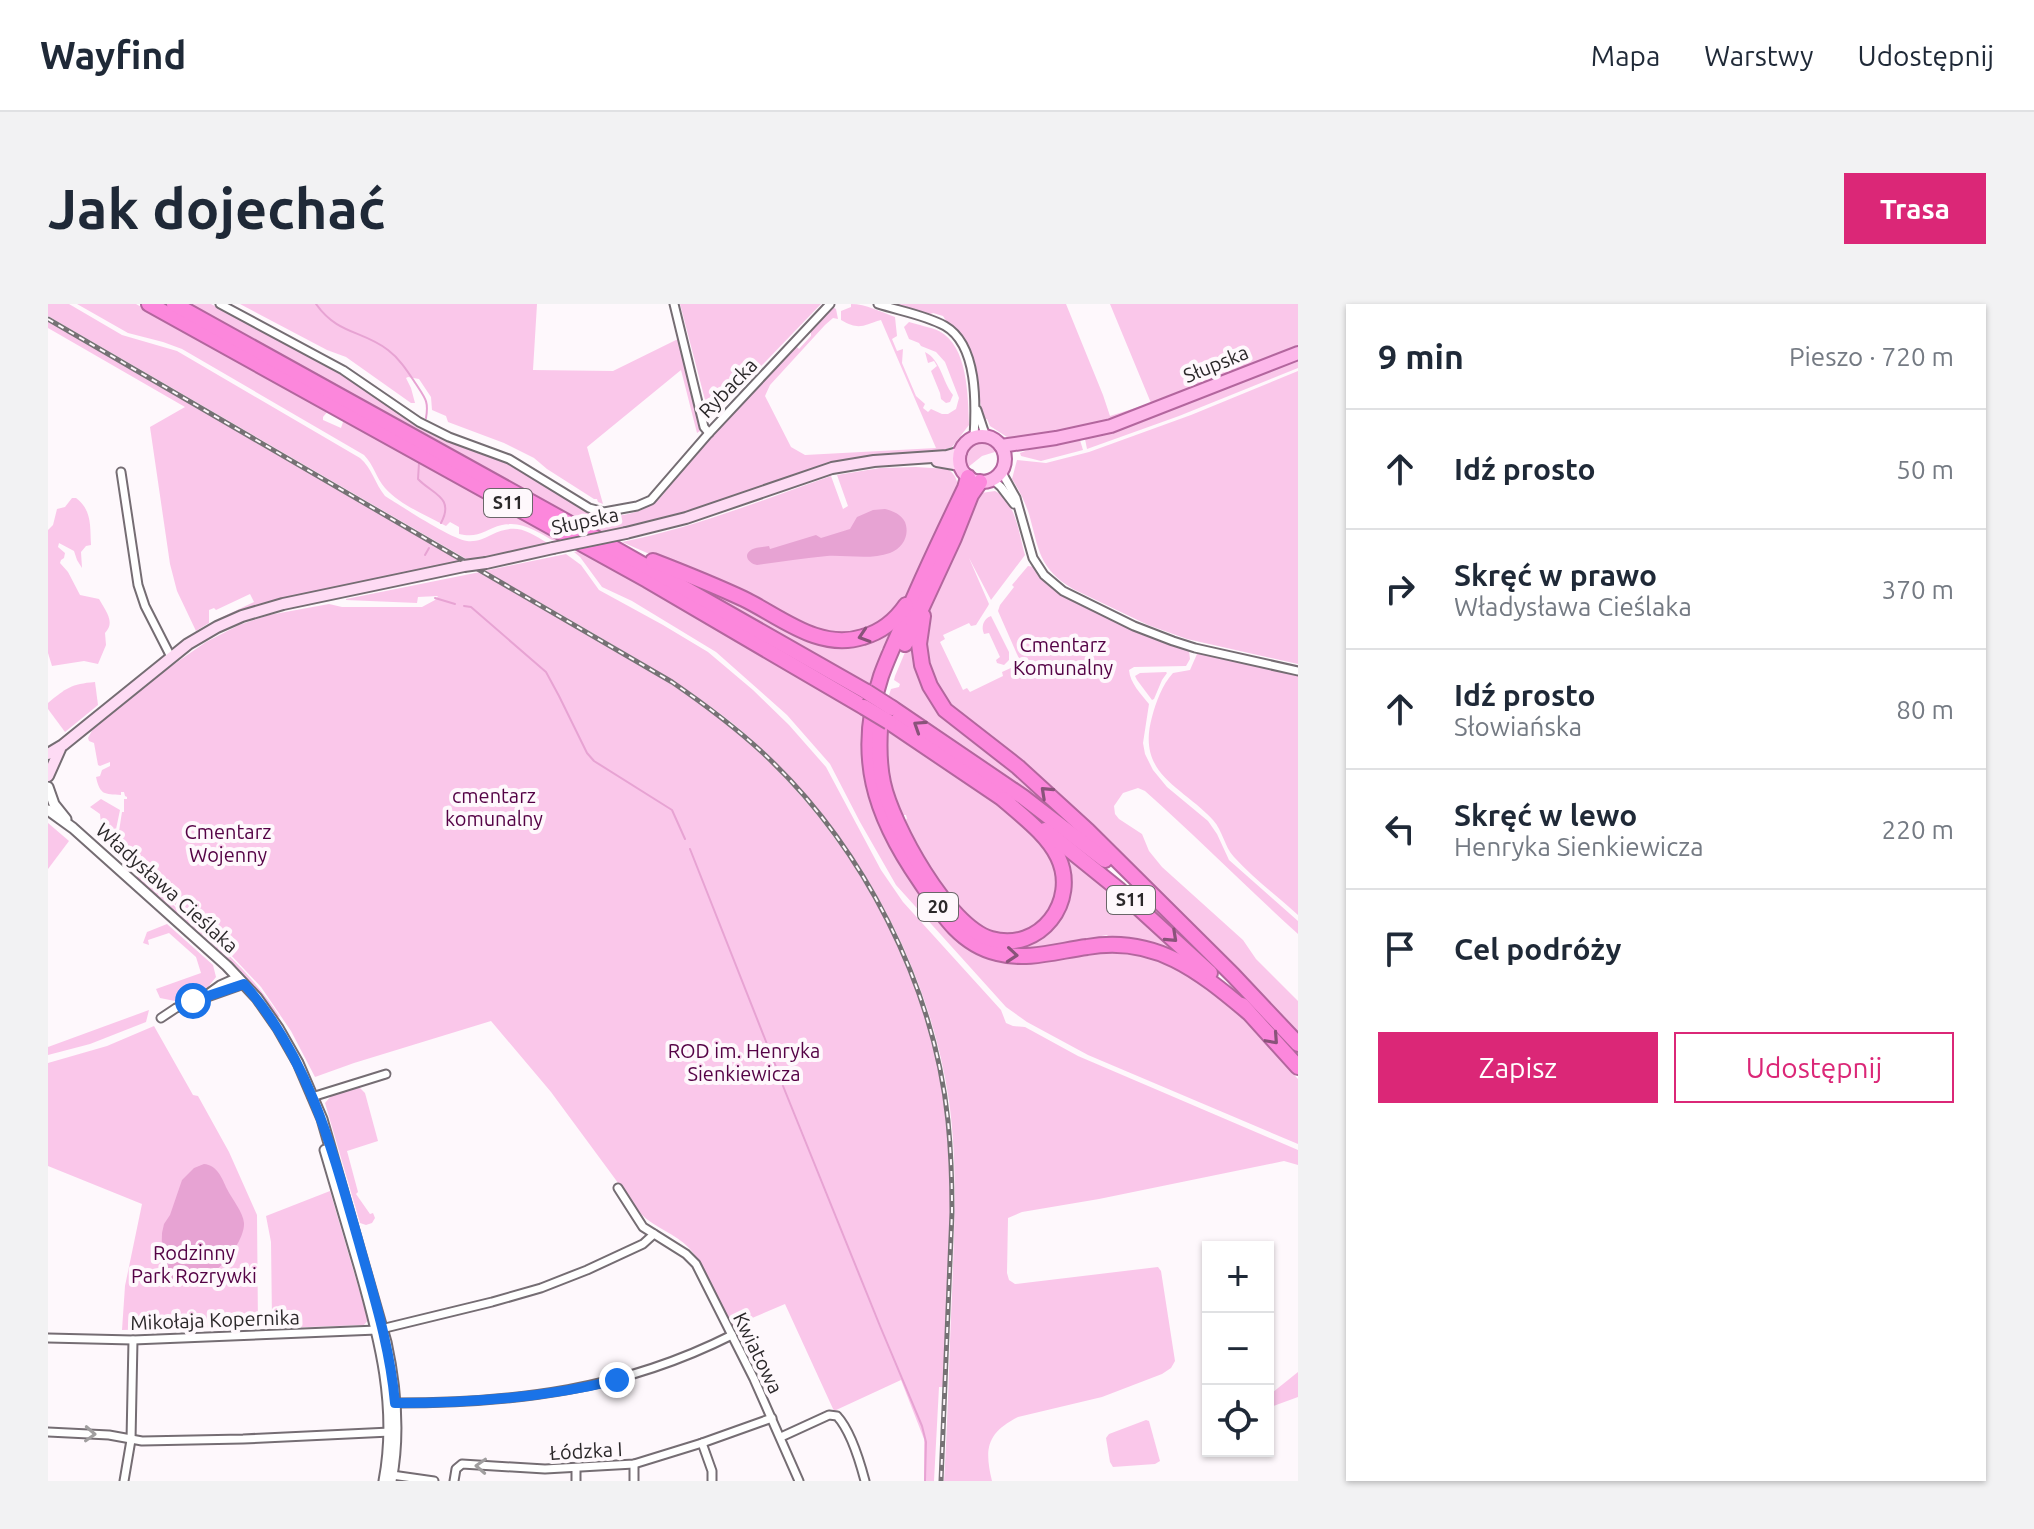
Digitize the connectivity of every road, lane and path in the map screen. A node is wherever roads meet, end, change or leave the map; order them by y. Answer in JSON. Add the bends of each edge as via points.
{"nodes":[{"id":1,"x":149,"y":304,"type":"edge"},
{"id":2,"x":174,"y":304,"type":"edge"},
{"id":3,"x":220,"y":304,"type":"edge"},
{"id":4,"x":674,"y":304,"type":"edge"},
{"id":5,"x":830,"y":304,"type":"edge"},
{"id":6,"x":878,"y":304,"type":"edge"},
{"id":7,"x":1298,"y":353,"type":"edge"},
{"id":8,"x":709,"y":433,"type":"junction"},
{"id":9,"x":980,"y":437,"type":"junction"},
{"id":10,"x":1003,"y":451,"type":"junction"},
{"id":11,"x":977,"y":471,"type":"junction"},
{"id":12,"x":121,"y":472,"type":"dead end"},
{"id":13,"x":612,"y":547,"type":"junction"},
{"id":14,"x":923,"y":590,"type":"junction"},
{"id":15,"x":171,"y":657,"type":"junction"},
{"id":16,"x":1298,"y":671,"type":"edge"},
{"id":17,"x":866,"y":699,"type":"junction"},
{"id":18,"x":890,"y":715,"type":"junction"},
{"id":19,"x":61,"y":747,"type":"junction"},
{"id":20,"x":48,"y":754,"type":"edge"},
{"id":21,"x":48,"y":777,"type":"edge"},
{"id":22,"x":48,"y":788,"type":"edge"},
{"id":23,"x":1003,"y":799,"type":"junction"},
{"id":24,"x":48,"y":810,"type":"edge"},
{"id":25,"x":73,"y":828,"type":"junction"},
{"id":26,"x":1161,"y":905,"type":"junction"},
{"id":27,"x":224,"y":963,"type":"junction"},
{"id":28,"x":241,"y":980,"type":"junction"},
{"id":29,"x":223,"y":984,"type":"junction"},
{"id":30,"x":204,"y":997,"type":"junction"},
{"id":31,"x":1248,"y":1012,"type":"junction"},
{"id":32,"x":161,"y":1018,"type":"dead end"},
{"id":33,"x":1298,"y":1044,"type":"edge"},
{"id":34,"x":1298,"y":1067,"type":"edge"},
{"id":35,"x":386,"y":1074,"type":"dead end"},
{"id":36,"x":312,"y":1097,"type":"junction"},
{"id":37,"x":618,"y":1188,"type":"dead end"},
{"id":38,"x":654,"y":1234,"type":"junction"},
{"id":39,"x":380,"y":1329,"type":"junction"},
{"id":40,"x":732,"y":1335,"type":"junction"},
{"id":41,"x":48,"y":1338,"type":"edge"},
{"id":42,"x":133,"y":1340,"type":"junction"},
{"id":43,"x":395,"y":1403,"type":"junction"},
{"id":44,"x":772,"y":1418,"type":"junction"},
{"id":45,"x":48,"y":1432,"type":"edge"},
{"id":46,"x":390,"y":1432,"type":"junction"},
{"id":47,"x":781,"y":1437,"type":"junction"},
{"id":48,"x":131,"y":1440,"type":"junction"},
{"id":49,"x":702,"y":1443,"type":"junction"},
{"id":50,"x":634,"y":1464,"type":"junction"},
{"id":51,"x":576,"y":1468,"type":"junction"},
{"id":52,"x":389,"y":1479,"type":"edge"},
{"id":53,"x":124,"y":1481,"type":"edge"},
{"id":54,"x":434,"y":1481,"type":"edge"},
{"id":55,"x":454,"y":1481,"type":"edge"},
{"id":56,"x":576,"y":1481,"type":"edge"},
{"id":57,"x":634,"y":1481,"type":"edge"},
{"id":58,"x":712,"y":1481,"type":"edge"},
{"id":59,"x":799,"y":1481,"type":"edge"},
{"id":60,"x":865,"y":1481,"type":"edge"}],
"edges":[{"from":1,"to":17,"type":"highway","number":"S11"},
{"from":2,"to":13,"type":"highway","number":"S11"},
{"from":3,"to":8,"type":"street","via":[[343,370],[419,422],[509,459],[599,511],[651,500]]},
{"from":4,"to":8,"type":"street","name":"Rybacka"},
{"from":5,"to":8,"type":"street","name":"Rybacka"},
{"from":6,"to":9,"type":"street","via":[[942,325],[962,342]]},
{"from":7,"to":10,"type":"main road","name":"Słupska","via":[[1122,423]]},
{"from":9,"to":10,"type":"main road","via":[[994,440]]},
{"from":9,"to":11,"type":"main road","number":"20","via":[[966,443]]},
{"from":10,"to":11,"type":"main road","number":"20"},
{"from":11,"to":14,"type":"highway","number":"20"},
{"from":11,"to":15,"type":"main road","name":"Słupska","bridge":true,"via":[[953,455],[832,468],[626,533],[254,611]]},
{"from":11,"to":16,"type":"street","via":[[1008,495],[1039,568],[1063,591],[1173,641]]},
{"from":12,"to":15,"type":"street","via":[[138,585]]},
{"from":14,"to":13,"type":"highway","one_way":true,"via":[[890,624],[871,635],[833,641]]},
{"from":13,"to":17,"type":"highway","number":"S11"},
{"from":14,"to":23,"type":"highway","via":[[883,705],[883,783],[902,835],[955,914],[973,930],[1003,941],[1023,938],[1048,923],[1060,906],[1065,883],[1055,851]]},
{"from":26,"to":14,"type":"highway","number":"20","one_way":true,"via":[[1041,788],[940,703],[921,656]]},
{"from":14,"to":31,"type":"highway","number":"20","one_way":true,"via":[[881,675],[872,709],[870,754],[886,825],[945,918],[968,940],[1008,956],[1115,944],[1164,954],[1199,973]]},
{"from":15,"to":19,"type":"main road","name":"Słupska"},
{"from":17,"to":18,"type":"highway","number":"S11","bridge":true},
{"from":18,"to":23,"type":"highway","number":"S11"},
{"from":26,"to":18,"type":"highway","number":"S11","one_way":true,"via":[[1023,797]]},
{"from":19,"to":20,"type":"main road","name":"Słupska"},
{"from":19,"to":21,"type":"main road","name":"Słupska"},
{"from":21,"to":22,"type":"main road"},
{"from":22,"to":25,"type":"street","name":"Władysława Cieślaka"},
{"from":23,"to":31,"type":"highway","number":"S11","one_way":true,"via":[[1152,918]]},
{"from":24,"to":25,"type":"street","name":"Władysława Cieślaka"},
{"from":25,"to":27,"type":"street","name":"Władysława Cieślaka"},
{"from":26,"to":33,"type":"highway","number":"S11"},
{"from":27,"to":28,"type":"street","name":"Władysława Cieślaka"},
{"from":27,"to":29,"type":"street"},
{"from":28,"to":29,"type":"street"},
{"from":28,"to":30,"type":"street"},
{"from":28,"to":36,"type":"street","name":"Władysława Cieślaka","via":[[278,1028]]},
{"from":29,"to":30,"type":"street"},
{"from":30,"to":32,"type":"street"},
{"from":31,"to":34,"type":"highway","number":"S11","one_way":true},
{"from":35,"to":36,"type":"street"},
{"from":36,"to":39,"type":"street","name":"Władysława Cieślaka","via":[[331,1146]]},
{"from":37,"to":38,"type":"street","name":"Kwiatowa"},
{"from":38,"to":39,"type":"street","name":"Mikołaja Kopernika","via":[[630,1250],[541,1288]]},
{"from":38,"to":40,"type":"street","name":"Kwiatowa","via":[[694,1261]]},
{"from":39,"to":42,"type":"street","name":"Mikołaja Kopernika"},
{"from":39,"to":43,"type":"street","via":[[391,1363]]},
{"from":39,"to":46,"type":"street"},
{"from":40,"to":43,"type":"street","via":[[682,1359],[583,1388],[512,1398]]},
{"from":40,"to":44,"type":"street","name":"Kwiatowa"},
{"from":41,"to":42,"type":"street","name":"Mikołaja Kopernika"},
{"from":42,"to":48,"type":"street"},
{"from":43,"to":52,"type":"street"},
{"from":44,"to":47,"type":"street","name":"Kwiatowa"},
{"from":44,"to":49,"type":"street","name":"Łódzka I"},
{"from":45,"to":48,"type":"street","one_way":true},
{"from":46,"to":48,"type":"street"},
{"from":46,"to":52,"type":"street"},
{"from":47,"to":59,"type":"street","name":"Kwiatowa"},
{"from":47,"to":60,"type":"street","via":[[837,1416]]},
{"from":48,"to":53,"type":"street"},
{"from":49,"to":50,"type":"street","name":"Łódzka I"},
{"from":49,"to":58,"type":"street"},
{"from":50,"to":51,"type":"street","name":"Łódzka I"},
{"from":50,"to":57,"type":"street"},
{"from":51,"to":55,"type":"street","name":"Łódzka I","one_way":true,"via":[[462,1464]]},
{"from":51,"to":56,"type":"street"},
{"from":52,"to":54,"type":"street"}]}
